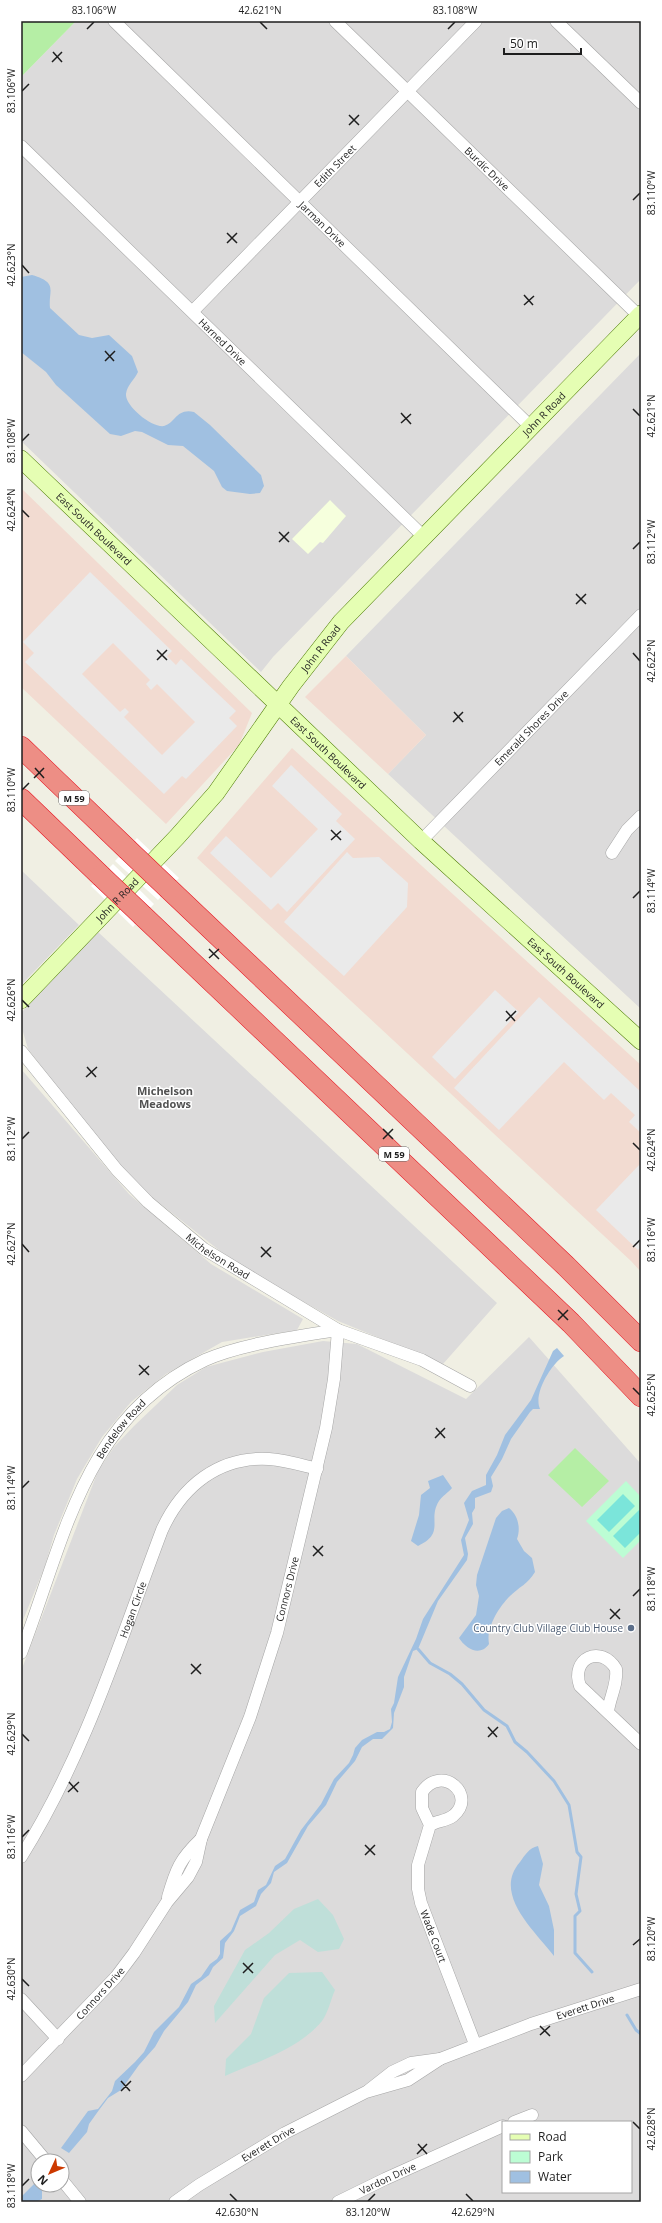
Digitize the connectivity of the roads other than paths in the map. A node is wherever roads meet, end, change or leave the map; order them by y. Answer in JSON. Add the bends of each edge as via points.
{"nodes":[{"id":1,"x":114,"y":21,"type":"edge"},
{"id":2,"x":335,"y":21,"type":"edge"},
{"id":3,"x":476,"y":21,"type":"edge"},
{"id":4,"x":556,"y":21,"type":"edge"},
{"id":5,"x":408,"y":92,"type":"junction"},
{"id":6,"x":641,"y":103,"type":"edge"},
{"id":7,"x":21,"y":146,"type":"edge"},
{"id":8,"x":300,"y":202,"type":"junction"},
{"id":9,"x":193,"y":311,"type":"junction"},
{"id":10,"x":640,"y":315,"type":"edge"},
{"id":11,"x":531,"y":426,"type":"junction"},
{"id":12,"x":21,"y":459,"type":"edge"},
{"id":13,"x":424,"y":537,"type":"junction"},
{"id":14,"x":641,"y":615,"type":"edge"},
{"id":15,"x":278,"y":706,"type":"junction"},
{"id":16,"x":21,"y":747,"type":"edge"},
{"id":17,"x":21,"y":799,"type":"edge"},
{"id":18,"x":641,"y":816,"type":"edge"},
{"id":19,"x":421,"y":841,"type":"junction"},
{"id":20,"x":612,"y":853,"type":"dead end"},
{"id":21,"x":21,"y":1000,"type":"edge"},
{"id":22,"x":641,"y":1041,"type":"edge"},
{"id":23,"x":21,"y":1051,"type":"edge"},
{"id":24,"x":338,"y":1330,"type":"junction"},
{"id":25,"x":641,"y":1341,"type":"edge"},
{"id":26,"x":470,"y":1386,"type":"dead end"},
{"id":27,"x":641,"y":1396,"type":"edge"},
{"id":28,"x":317,"y":1469,"type":"junction"},
{"id":29,"x":21,"y":1653,"type":"edge"},
{"id":30,"x":608,"y":1711,"type":"dead end"},
{"id":31,"x":641,"y":1744,"type":"edge"},
{"id":32,"x":430,"y":1826,"type":"dead end"},
{"id":33,"x":21,"y":1856,"type":"edge"},
{"id":34,"x":641,"y":1989,"type":"edge"},
{"id":35,"x":21,"y":1999,"type":"edge"},
{"id":36,"x":58,"y":2039,"type":"junction"},
{"id":37,"x":475,"y":2044,"type":"junction"},
{"id":38,"x":21,"y":2076,"type":"edge"},
{"id":39,"x":532,"y":2115,"type":"dead end"},
{"id":40,"x":517,"y":2121,"type":"edge"},
{"id":41,"x":502,"y":2126,"type":"edge"},
{"id":42,"x":21,"y":2130,"type":"edge"},
{"id":43,"x":40,"y":2153,"type":"edge"},
{"id":44,"x":70,"y":2190,"type":"edge"},
{"id":45,"x":80,"y":2202,"type":"edge"},
{"id":46,"x":175,"y":2202,"type":"edge"},
{"id":47,"x":338,"y":2202,"type":"edge"}],
"edges":[{"from":1,"to":8,"type":"street","name":"Jarman Drive"},
{"from":2,"to":5,"type":"street","name":"Burdic Drive"},
{"from":3,"to":5,"type":"street","name":"Edith Street"},
{"from":4,"to":6,"type":"street"},
{"from":5,"to":8,"type":"street","name":"Edith Street"},
{"from":5,"to":10,"type":"street","name":"Burdic Drive"},
{"from":7,"to":9,"type":"street","name":"Harned Drive"},
{"from":8,"to":9,"type":"street","name":"Edith Street"},
{"from":8,"to":11,"type":"street","name":"Jarman Drive"},
{"from":9,"to":13,"type":"street","name":"Harned Drive"},
{"from":10,"to":11,"type":"main road","name":"John R Road"},
{"from":11,"to":13,"type":"main road","name":"John R Road"},
{"from":12,"to":15,"type":"main road","name":"East South Boulevard"},
{"from":13,"to":15,"type":"main road","name":"John R Road","via":[[341,622]]},
{"from":14,"to":19,"type":"street","name":"Emerald Shores Drive"},
{"from":15,"to":19,"type":"main road","name":"East South Boulevard"},
{"from":15,"to":21,"type":"main road","name":"John R Road","via":[[202,810]]},
{"from":16,"to":25,"type":"highway","number":"M 59","bridge":true,"via":[[566,1266]]},
{"from":17,"to":27,"type":"highway","number":"M 59","bridge":true,"via":[[533,1286]]},
{"from":18,"to":20,"type":"street","via":[[627,830]]},
{"from":19,"to":22,"type":"main road","name":"East South Boulevard"},
{"from":23,"to":24,"type":"street","name":"Michelson Road","via":[[112,1164],[166,1218],[218,1259]]},
{"from":24,"to":26,"type":"street","name":"Michelson Road","via":[[422,1360]]},
{"from":24,"to":28,"type":"street","name":"Connors Drive","via":[[333,1390]]},
{"from":24,"to":29,"type":"street","name":"Bendelow Road","via":[[241,1348],[211,1358],[163,1385],[137,1407],[113,1433],[84,1482]]},
{"from":28,"to":33,"type":"street","name":"Hogan Circle","via":[[270,1459],[242,1461],[211,1472],[180,1498],[162,1530],[82,1742],[56,1798]]},
{"from":28,"to":36,"type":"street","name":"Connors Drive","via":[[262,1684],[201,1839],[196,1862],[116,1977]]},
{"from":30,"to":31,"type":"street"},
{"from":32,"to":37,"type":"street","name":"Wade Court","via":[[418,1865],[418,1889],[421,1903]]},
{"from":34,"to":37,"type":"street","name":"Everett Drive"},
{"from":35,"to":36,"type":"street"},
{"from":36,"to":38,"type":"street","name":"Connors Drive"},
{"from":37,"to":46,"type":"street","name":"Everett Drive","via":[[440,2059],[411,2063],[392,2072],[366,2092],[285,2134],[198,2185]]},
{"from":39,"to":40,"type":"street"},
{"from":41,"to":47,"type":"street","name":"Vardon Drive","via":[[385,2178]]},
{"from":42,"to":43,"type":"street"},
{"from":44,"to":45,"type":"street"}]}
